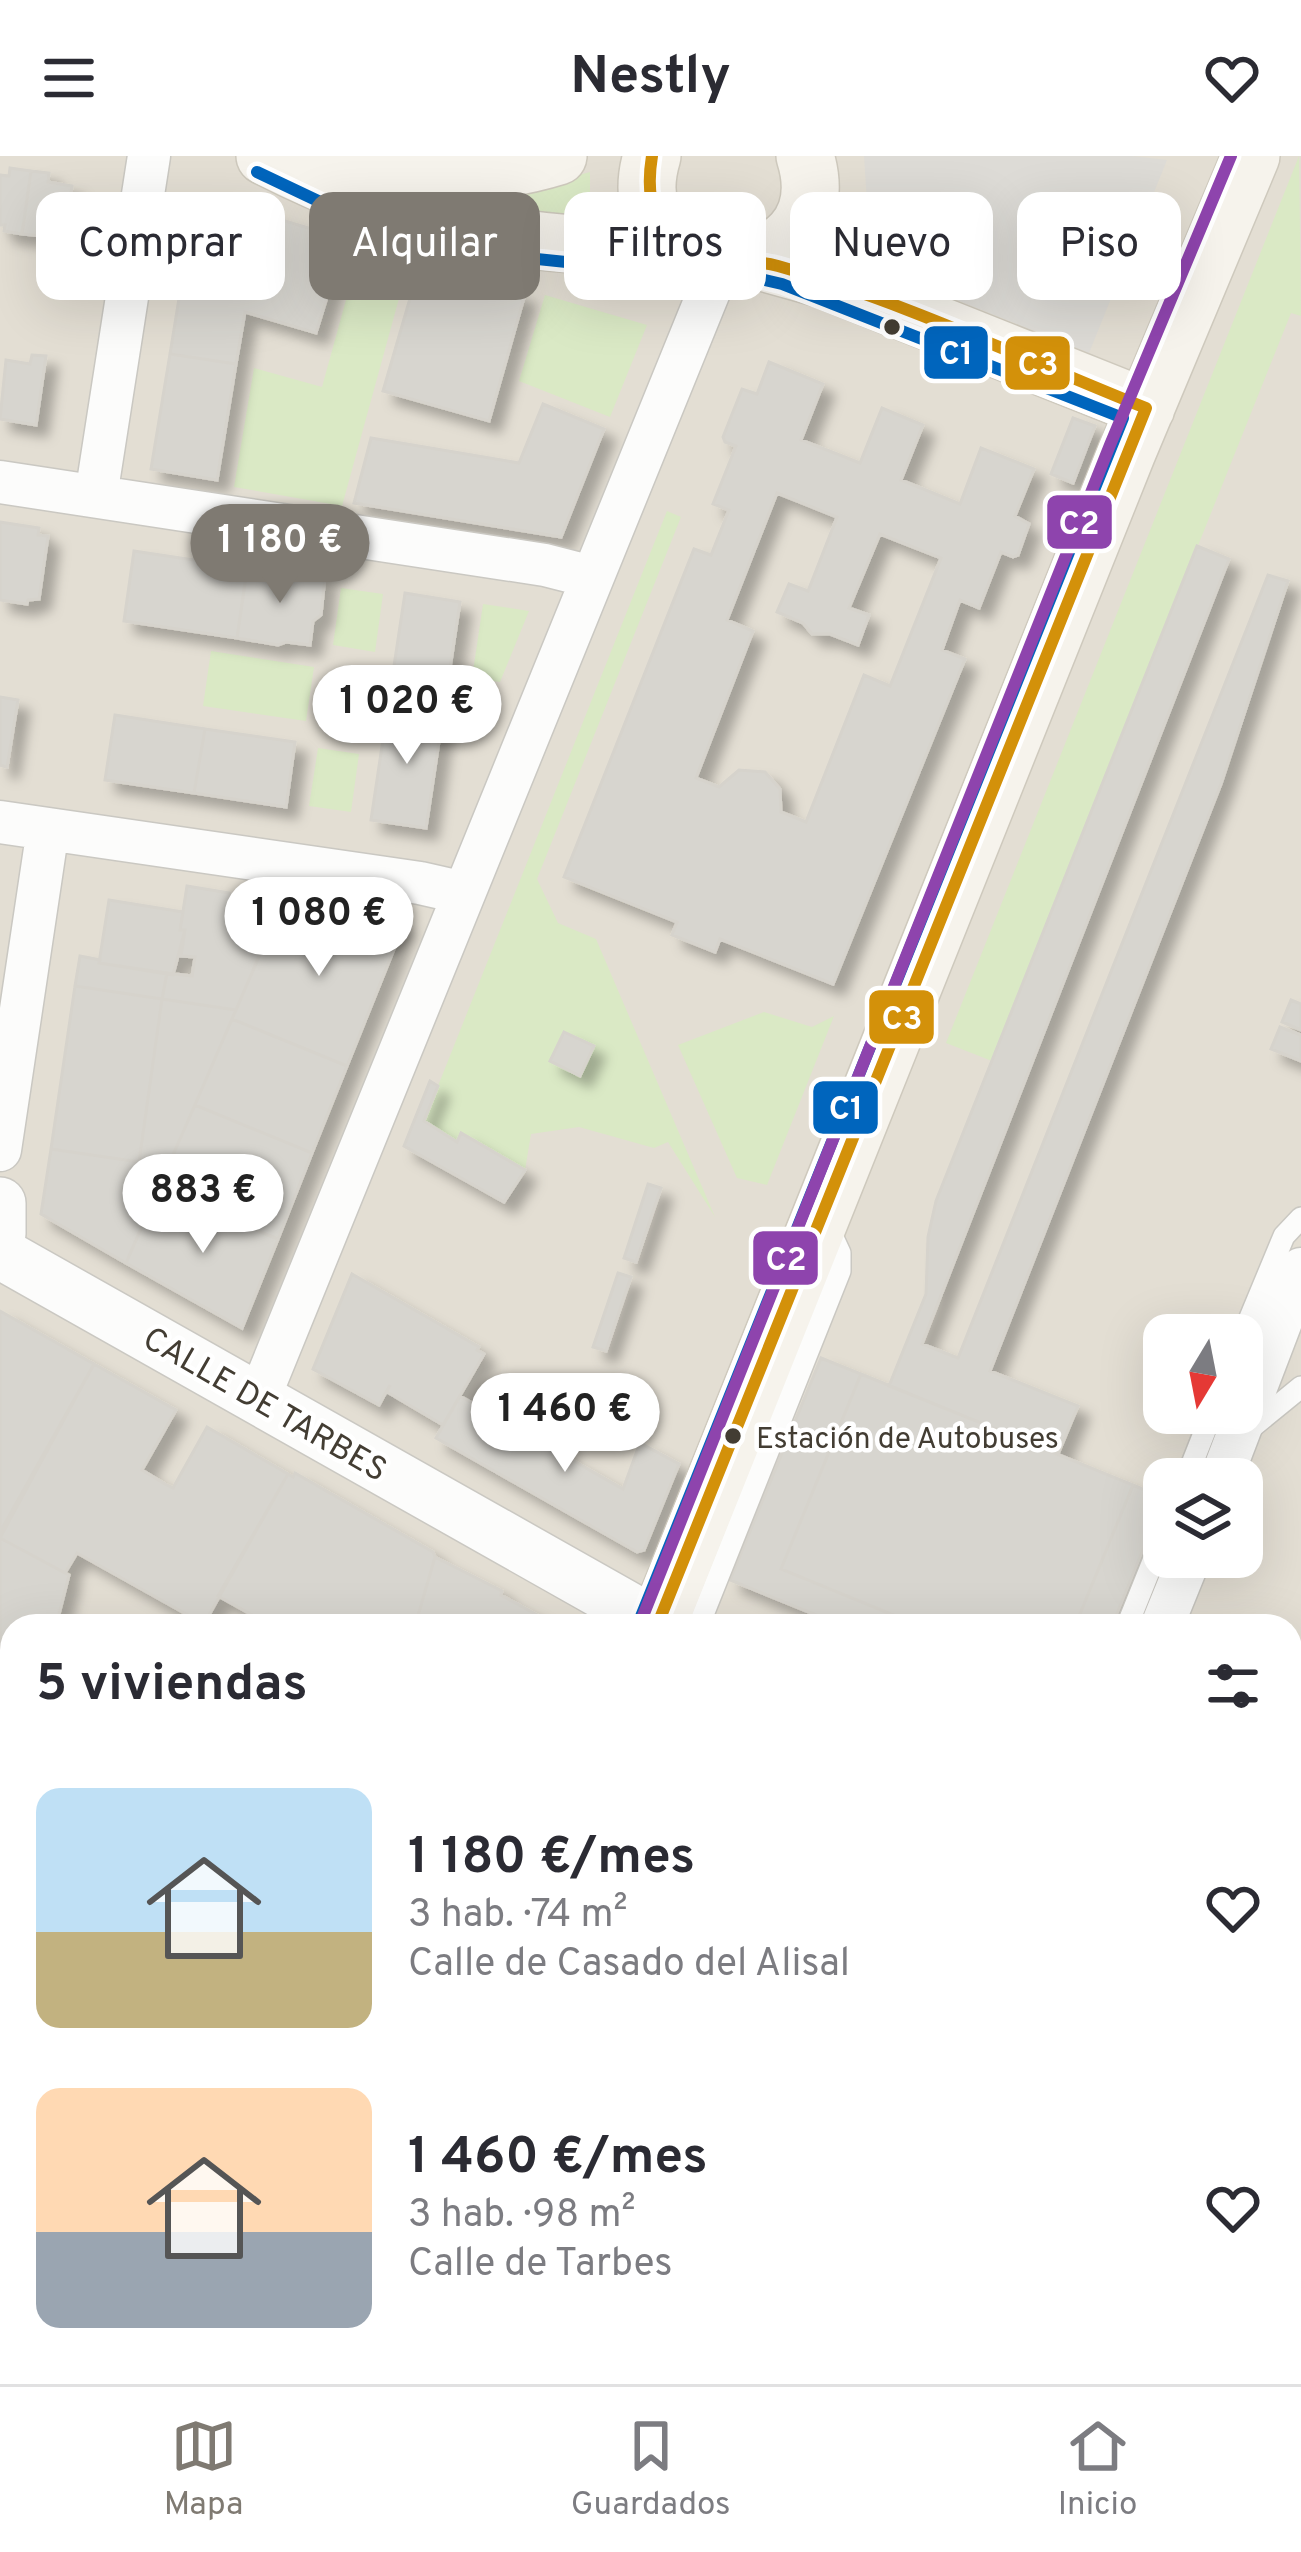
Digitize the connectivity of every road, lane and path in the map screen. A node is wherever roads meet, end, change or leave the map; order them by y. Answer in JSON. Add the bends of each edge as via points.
{"nodes":[{"id":1,"x":149,"y":156,"type":"edge"},
{"id":2,"x":265,"y":156,"type":"edge"},
{"id":3,"x":310,"y":156,"type":"edge"},
{"id":4,"x":558,"y":156,"type":"edge"},
{"id":5,"x":652,"y":156,"type":"edge"},
{"id":6,"x":805,"y":156,"type":"edge"},
{"id":7,"x":1251,"y":156,"type":"edge"},
{"id":8,"x":650,"y":192,"type":"edge"},
{"id":9,"x":564,"y":244,"type":"edge"},
{"id":10,"x":766,"y":251,"type":"edge"},
{"id":11,"x":766,"y":266,"type":"edge"},
{"id":12,"x":701,"y":300,"type":"edge"},
{"id":13,"x":1146,"y":407,"type":"junction"},
{"id":14,"x":0,"y":482,"type":"edge"},
{"id":15,"x":96,"y":496,"type":"junction"},
{"id":16,"x":592,"y":577,"type":"junction"},
{"id":17,"x":0,"y":822,"type":"edge"},
{"id":18,"x":48,"y":829,"type":"junction"},
{"id":19,"x":464,"y":893,"type":"junction"},
{"id":20,"x":0,"y":1150,"type":"edge"},
{"id":21,"x":0,"y":1203,"type":"edge"},
{"id":22,"x":1301,"y":1218,"type":"edge"},
{"id":23,"x":0,"y":1234,"type":"edge"},
{"id":24,"x":0,"y":1253,"type":"edge"},
{"id":25,"x":1301,"y":1269,"type":"edge"},
{"id":26,"x":1252,"y":1314,"type":"edge"},
{"id":27,"x":1263,"y":1348,"type":"edge"},
{"id":28,"x":1301,"y":1387,"type":"edge"},
{"id":29,"x":259,"y":1399,"type":"junction"},
{"id":30,"x":1263,"y":1406,"type":"edge"},
{"id":31,"x":1146,"y":1578,"type":"edge"},
{"id":32,"x":1181,"y":1578,"type":"edge"},
{"id":33,"x":651,"y":1614,"type":"edge"},
{"id":34,"x":677,"y":1614,"type":"edge"},
{"id":35,"x":1132,"y":1614,"type":"edge"},
{"id":36,"x":1167,"y":1614,"type":"edge"}],
"edges":[{"from":1,"to":15,"type":"street"},
{"from":2,"to":9,"type":"main road","via":[[362,202],[481,235]]},
{"from":3,"to":4,"type":"main road","via":[[430,175]]},
{"from":5,"to":8,"type":"main road"},
{"from":6,"to":10,"type":"main road","via":[[810,182],[799,222]]},
{"from":7,"to":13,"type":"main road"},
{"from":11,"to":13,"type":"main road","via":[[820,278]]},
{"from":12,"to":16,"type":"street"},
{"from":13,"to":34,"type":"main road","via":[[821,1215]]},
{"from":14,"to":15,"type":"street"},
{"from":15,"to":16,"type":"street"},
{"from":16,"to":19,"type":"street"},
{"from":17,"to":18,"type":"street"},
{"from":18,"to":19,"type":"street"},
{"from":18,"to":20,"type":"street"},
{"from":19,"to":29,"type":"street"},
{"from":21,"to":23,"type":"street"},
{"from":22,"to":26,"type":"lane","via":[[1284,1236]]},
{"from":24,"to":29,"type":"street","name":"CALLE DE TARBES"},
{"from":25,"to":27,"type":"street"},
{"from":28,"to":30,"type":"lane"},
{"from":29,"to":33,"type":"street","name":"CALLE DE TARBES"},
{"from":31,"to":35,"type":"lane"},
{"from":32,"to":36,"type":"street"}]}
